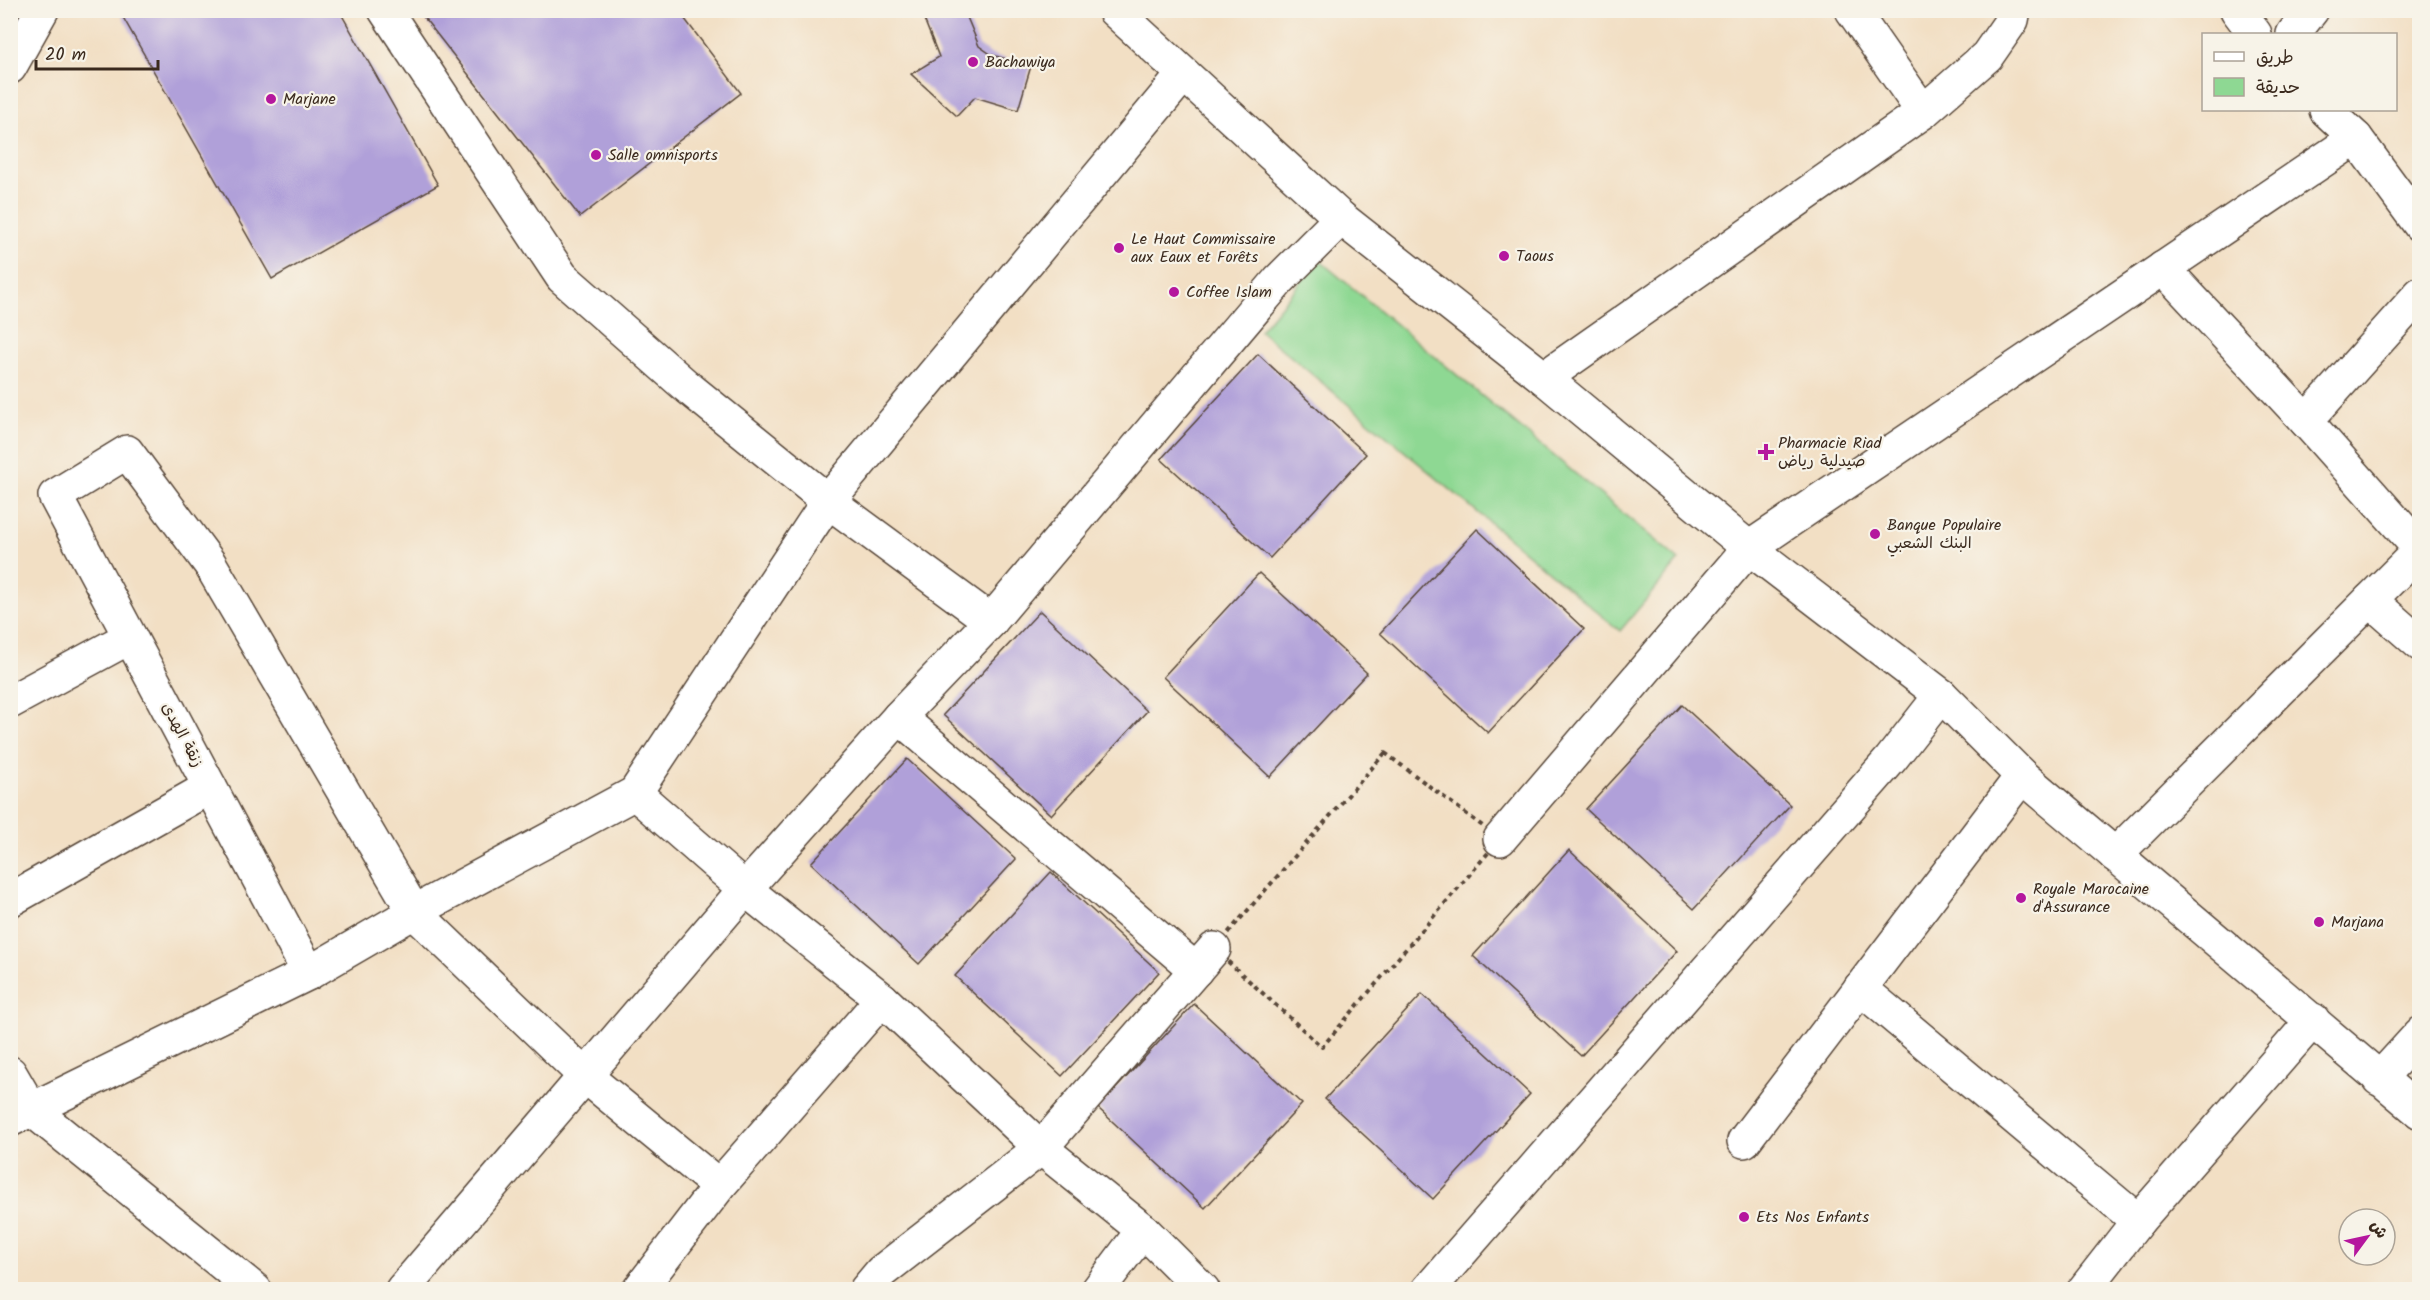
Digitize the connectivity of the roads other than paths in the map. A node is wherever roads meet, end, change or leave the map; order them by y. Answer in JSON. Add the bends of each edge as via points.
{"nodes":[{"id":1,"x":42,"y":10,"type":"edge"},
{"id":2,"x":385,"y":10,"type":"edge"},
{"id":3,"x":1114,"y":10,"type":"edge"},
{"id":4,"x":1852,"y":10,"type":"edge"},
{"id":5,"x":2014,"y":10,"type":"edge"},
{"id":6,"x":2237,"y":10,"type":"edge"},
{"id":7,"x":2312,"y":10,"type":"edge"},
{"id":8,"x":2254,"y":33,"type":"edge"},
{"id":9,"x":2294,"y":33,"type":"edge"},
{"id":10,"x":10,"y":68,"type":"edge"},
{"id":11,"x":1183,"y":75,"type":"junction"},
{"id":12,"x":2327,"y":111,"type":"edge"},
{"id":13,"x":1923,"y":112,"type":"junction"},
{"id":14,"x":2356,"y":138,"type":"junction"},
{"id":15,"x":1341,"y":218,"type":"junction"},
{"id":16,"x":2420,"y":225,"type":"edge"},
{"id":17,"x":2163,"y":268,"type":"junction"},
{"id":18,"x":2420,"y":294,"type":"edge"},
{"id":19,"x":1544,"y":378,"type":"junction"},
{"id":20,"x":2306,"y":422,"type":"junction"},
{"id":21,"x":828,"y":501,"type":"junction"},
{"id":22,"x":1749,"y":548,"type":"junction"},
{"id":23,"x":2420,"y":549,"type":"edge"},
{"id":24,"x":2370,"y":600,"type":"junction"},
{"id":25,"x":991,"y":621,"type":"junction"},
{"id":26,"x":130,"y":637,"type":"junction"},
{"id":27,"x":2420,"y":644,"type":"edge"},
{"id":28,"x":1941,"y":695,"type":"junction"},
{"id":29,"x":10,"y":702,"type":"edge"},
{"id":30,"x":899,"y":717,"type":"junction"},
{"id":31,"x":2022,"y":776,"type":"junction"},
{"id":32,"x":210,"y":787,"type":"junction"},
{"id":33,"x":635,"y":793,"type":"junction"},
{"id":34,"x":1500,"y":839,"type":"road end"},
{"id":35,"x":2115,"y":855,"type":"junction"},
{"id":36,"x":745,"y":889,"type":"junction"},
{"id":37,"x":10,"y":900,"type":"edge"},
{"id":38,"x":414,"y":912,"type":"junction"},
{"id":39,"x":309,"y":973,"type":"junction"},
{"id":40,"x":1860,"y":988,"type":"junction"},
{"id":41,"x":882,"y":999,"type":"junction"},
{"id":42,"x":2313,"y":1020,"type":"junction"},
{"id":43,"x":2420,"y":1034,"type":"edge"},
{"id":44,"x":10,"y":1073,"type":"edge"},
{"id":45,"x":584,"y":1075,"type":"junction"},
{"id":46,"x":2379,"y":1079,"type":"junction"},
{"id":47,"x":2420,"y":1112,"type":"edge"},
{"id":48,"x":21,"y":1114,"type":"edge"},
{"id":49,"x":1744,"y":1141,"type":"dead end"},
{"id":50,"x":1041,"y":1148,"type":"junction"},
{"id":51,"x":719,"y":1186,"type":"junction"},
{"id":52,"x":2138,"y":1221,"type":"junction"},
{"id":53,"x":1143,"y":1230,"type":"junction"},
{"id":54,"x":883,"y":1284,"type":"edge"},
{"id":55,"x":255,"y":1290,"type":"edge"},
{"id":56,"x":402,"y":1290,"type":"edge"},
{"id":57,"x":639,"y":1290,"type":"edge"},
{"id":58,"x":1098,"y":1290,"type":"edge"},
{"id":59,"x":1203,"y":1290,"type":"edge"},
{"id":60,"x":1428,"y":1290,"type":"edge"},
{"id":61,"x":2084,"y":1290,"type":"edge"}],
"edges":[{"from":1,"to":10,"type":"street"},
{"from":2,"to":21,"type":"street","via":[[562,277],[685,385]]},
{"from":3,"to":11,"type":"street"},
{"from":4,"to":13,"type":"street"},
{"from":5,"to":13,"type":"street","via":[[2012,20],[1987,56]]},
{"from":6,"to":8,"type":"street"},
{"from":7,"to":9,"type":"street"},
{"from":11,"to":15,"type":"street"},
{"from":11,"to":21,"type":"street"},
{"from":12,"to":14,"type":"street"},
{"from":13,"to":19,"type":"street"},
{"from":14,"to":16,"type":"street"},
{"from":14,"to":17,"type":"street"},
{"from":15,"to":19,"type":"street"},
{"from":15,"to":25,"type":"street","via":[[1279,279]]},
{"from":17,"to":20,"type":"street"},
{"from":17,"to":22,"type":"street"},
{"from":18,"to":20,"type":"street"},
{"from":19,"to":22,"type":"street"},
{"from":20,"to":23,"type":"street"},
{"from":21,"to":25,"type":"street"},
{"from":21,"to":33,"type":"street"},
{"from":22,"to":28,"type":"street"},
{"from":22,"to":34,"type":"street"},
{"from":23,"to":24,"type":"street"},
{"from":24,"to":27,"type":"street"},
{"from":24,"to":35,"type":"street"},
{"from":25,"to":30,"type":"street"},
{"from":26,"to":29,"type":"street"},
{"from":26,"to":32,"type":"street","name":"زنقة الهدى"},
{"from":26,"to":38,"type":"street","name":"زنقة الهدى","via":[[55,496],[127,452],[210,564]]},
{"from":28,"to":31,"type":"street"},
{"from":28,"to":60,"type":"street","via":[[1891,759]]},
{"from":30,"to":36,"type":"street"},
{"from":30,"to":50,"type":"street","via":[[1205,960]]},
{"from":31,"to":35,"type":"street"},
{"from":31,"to":40,"type":"street"},
{"from":32,"to":37,"type":"street"},
{"from":32,"to":39,"type":"street","name":"زنقة الهدى"},
{"from":33,"to":36,"type":"street"},
{"from":33,"to":38,"type":"street"},
{"from":35,"to":42,"type":"street"},
{"from":36,"to":41,"type":"street"},
{"from":36,"to":45,"type":"street"},
{"from":38,"to":39,"type":"street"},
{"from":38,"to":45,"type":"street"},
{"from":39,"to":48,"type":"street"},
{"from":40,"to":49,"type":"street"},
{"from":40,"to":52,"type":"street"},
{"from":41,"to":50,"type":"street"},
{"from":41,"to":51,"type":"street"},
{"from":42,"to":46,"type":"street"},
{"from":42,"to":52,"type":"street"},
{"from":43,"to":46,"type":"street"},
{"from":44,"to":48,"type":"street"},
{"from":45,"to":51,"type":"street"},
{"from":45,"to":56,"type":"street"},
{"from":46,"to":47,"type":"street"},
{"from":48,"to":55,"type":"street"},
{"from":50,"to":53,"type":"street"},
{"from":50,"to":54,"type":"street"},
{"from":51,"to":57,"type":"street"},
{"from":52,"to":61,"type":"street"},
{"from":53,"to":58,"type":"street"},
{"from":53,"to":59,"type":"street"}]}
